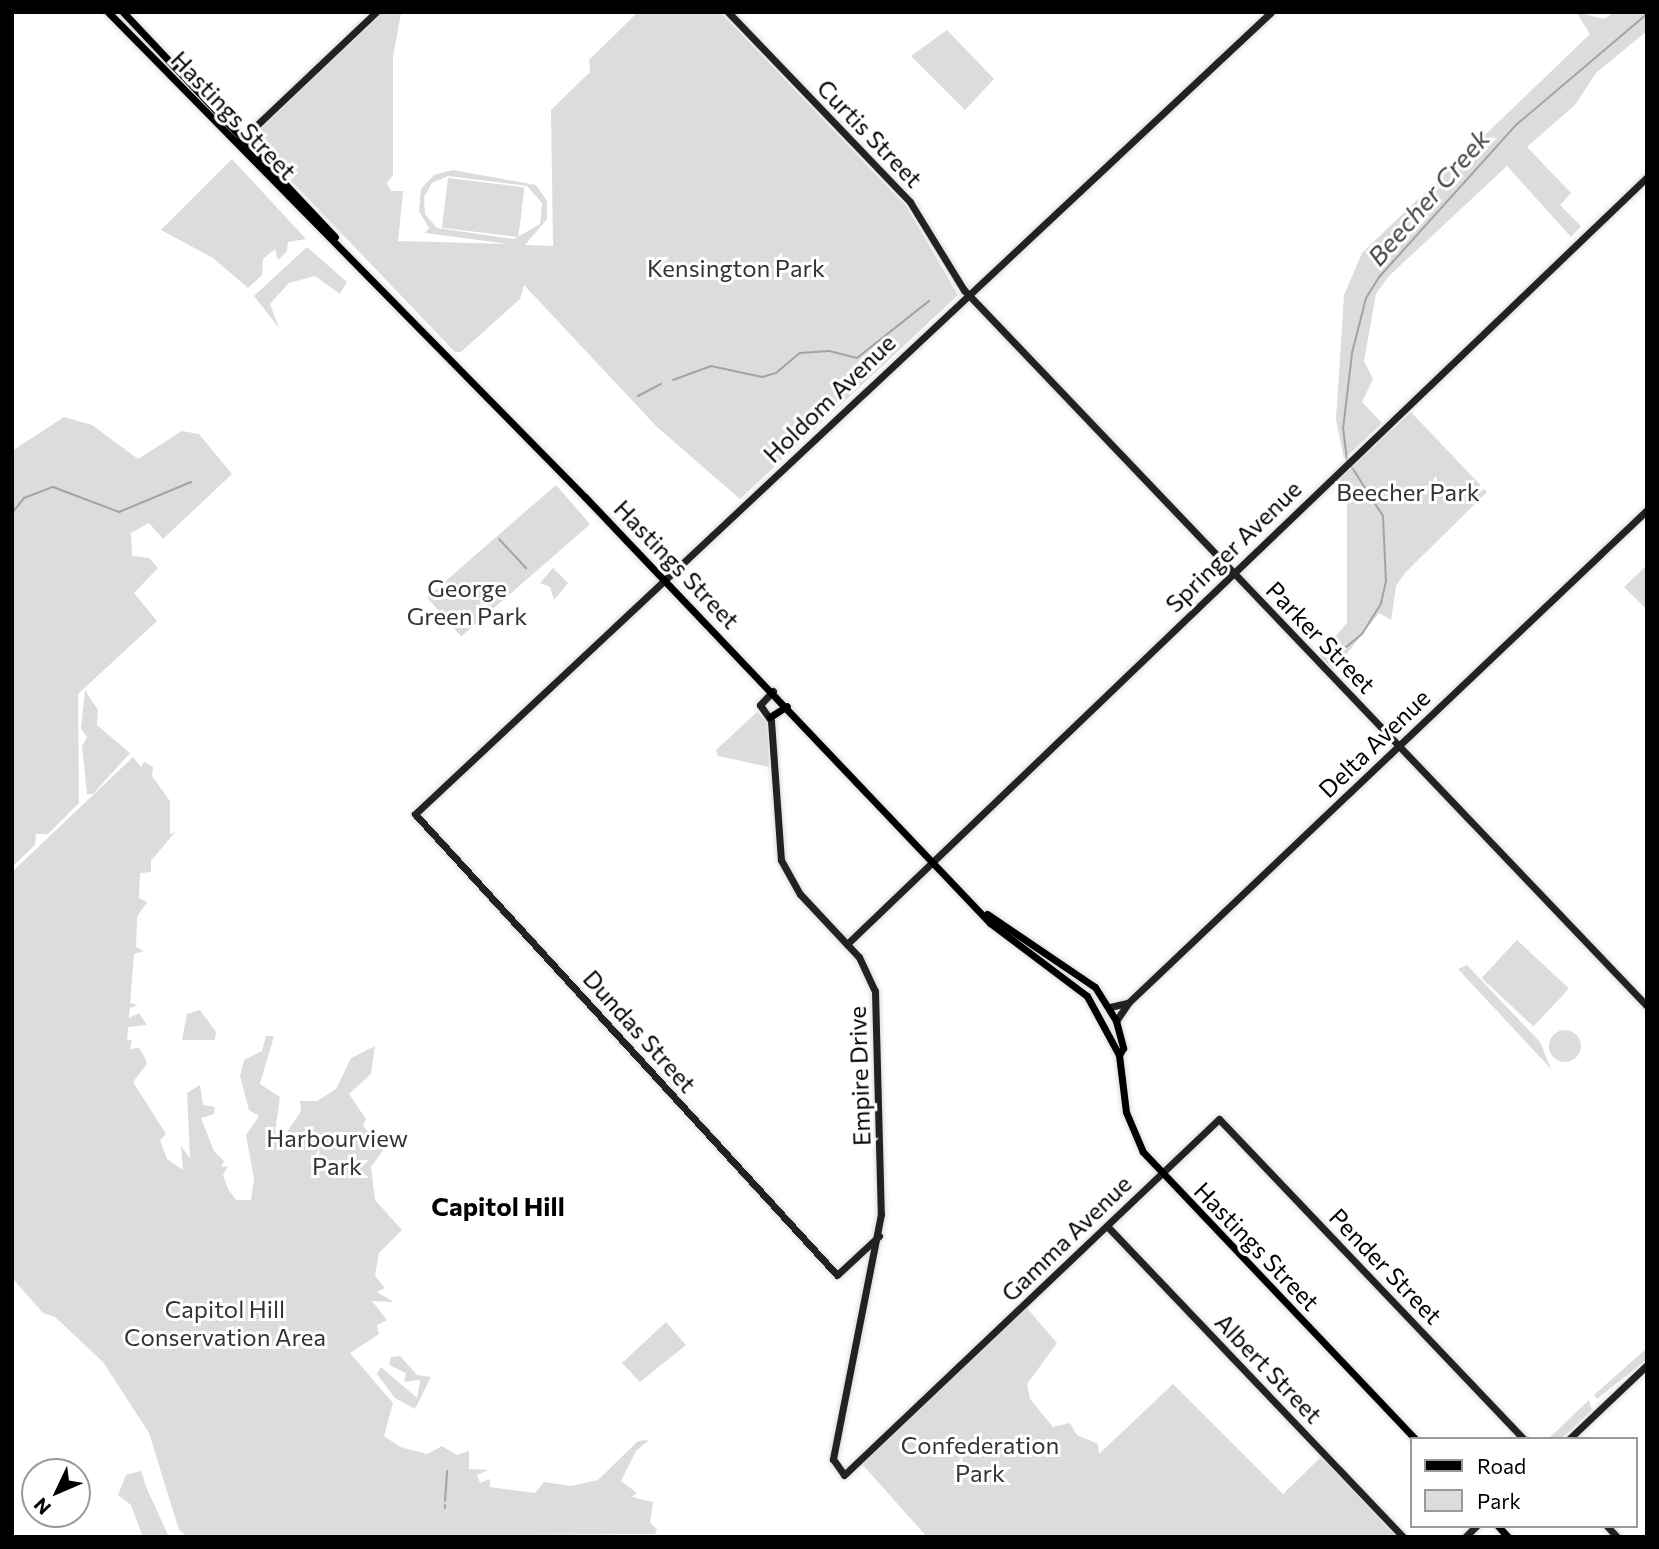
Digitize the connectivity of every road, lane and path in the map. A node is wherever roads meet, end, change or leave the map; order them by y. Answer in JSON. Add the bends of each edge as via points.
{"nodes":[{"id":1,"x":108,"y":12,"type":"edge"},
{"id":2,"x":122,"y":12,"type":"edge"},
{"id":3,"x":376,"y":12,"type":"edge"},
{"id":4,"x":728,"y":12,"type":"edge"},
{"id":5,"x":1271,"y":12,"type":"edge"},
{"id":6,"x":244,"y":137,"type":"junction"},
{"id":7,"x":236,"y":145,"type":"junction"},
{"id":8,"x":1647,"y":177,"type":"edge"},
{"id":9,"x":337,"y":241,"type":"junction"},
{"id":10,"x":967,"y":293,"type":"junction"},
{"id":11,"x":1647,"y":510,"type":"edge"},
{"id":12,"x":1233,"y":572,"type":"junction"},
{"id":13,"x":665,"y":580,"type":"junction"},
{"id":14,"x":773,"y":691,"type":"junction"},
{"id":15,"x":787,"y":706,"type":"junction"},
{"id":16,"x":770,"y":717,"type":"junction"},
{"id":17,"x":1399,"y":747,"type":"junction"},
{"id":18,"x":415,"y":814,"type":"joint"},
{"id":19,"x":933,"y":858,"type":"junction"},
{"id":20,"x":987,"y":915,"type":"junction"},
{"id":21,"x":847,"y":944,"type":"junction"},
{"id":22,"x":1128,"y":1003,"type":"junction"},
{"id":23,"x":1647,"y":1006,"type":"edge"},
{"id":24,"x":1110,"y":1007,"type":"junction"},
{"id":25,"x":1116,"y":1021,"type":"junction"},
{"id":26,"x":1119,"y":1055,"type":"junction"},
{"id":27,"x":1219,"y":1119,"type":"joint"},
{"id":28,"x":1162,"y":1174,"type":"junction"},
{"id":29,"x":1107,"y":1226,"type":"junction"},
{"id":30,"x":879,"y":1236,"type":"junction"},
{"id":31,"x":1647,"y":1366,"type":"edge"},
{"id":32,"x":1413,"y":1437,"type":"edge"},
{"id":33,"x":1522,"y":1437,"type":"edge"},
{"id":34,"x":1571,"y":1437,"type":"edge"},
{"id":35,"x":844,"y":1475,"type":"joint"},
{"id":36,"x":1403,"y":1537,"type":"edge"}],
"edges":[{"from":1,"to":7,"type":"main road","name":"Hastings Street"},
{"from":2,"to":6,"type":"main road","name":"Hastings Street"},
{"from":3,"to":6,"type":"street"},
{"from":4,"to":10,"type":"street","name":"Curtis Street","via":[[910,202]]},
{"from":5,"to":10,"type":"street","name":"Holdom Avenue","via":[[1002,270]]},
{"from":6,"to":7,"type":"street"},
{"from":6,"to":9,"type":"main road","name":"Hastings Street","via":[[324,220]]},
{"from":7,"to":9,"type":"main road","name":"Hastings Street"},
{"from":8,"to":12,"type":"street","name":"Springer Avenue"},
{"from":9,"to":13,"type":"main road","name":"Hastings Street"},
{"from":10,"to":12,"type":"street","name":"Parker Street"},
{"from":10,"to":13,"type":"street","name":"Holdom Avenue"},
{"from":11,"to":17,"type":"street","name":"Delta Avenue"},
{"from":12,"to":17,"type":"street","name":"Parker Street"},
{"from":12,"to":19,"type":"street","name":"Springer Avenue"},
{"from":13,"to":14,"type":"main road","name":"Hastings Street"},
{"from":13,"to":18,"type":"street","name":"Holdom Avenue"},
{"from":14,"to":15,"type":"main road","name":"Hastings Street"},
{"from":14,"to":16,"type":"street","via":[[760,705]]},
{"from":15,"to":16,"type":"main road"},
{"from":15,"to":19,"type":"main road","name":"Hastings Street"},
{"from":16,"to":21,"type":"street","name":"Empire Drive","via":[[782,860],[796,889]]},
{"from":17,"to":22,"type":"street","name":"Delta Avenue"},
{"from":17,"to":23,"type":"street","name":"Parker Street"},
{"from":18,"to":30,"type":"street","name":"Dundas Street","via":[[837,1275]]},
{"from":19,"to":20,"type":"main road","name":"Hastings Street"},
{"from":19,"to":21,"type":"street","name":"Springer Avenue"},
{"from":20,"to":24,"type":"main road","name":"Hastings Street","via":[[1085,977]]},
{"from":20,"to":26,"type":"main road","name":"Hastings Street","via":[[1006,936],[1087,996]]},
{"from":21,"to":30,"type":"street","name":"Empire Drive","via":[[875,991]]},
{"from":22,"to":24,"type":"street"},
{"from":22,"to":25,"type":"street","name":"Delta Avenue"},
{"from":24,"to":25,"type":"main road","name":"Hastings Street"},
{"from":25,"to":26,"type":"main road","name":"Hastings Street","via":[[1123,1048]]},
{"from":26,"to":28,"type":"main road","name":"Hastings Street","via":[[1129,1123]]},
{"from":27,"to":28,"type":"street","name":"Gamma Avenue"},
{"from":27,"to":33,"type":"street","name":"Pender Street"},
{"from":28,"to":29,"type":"street","name":"Gamma Avenue"},
{"from":28,"to":32,"type":"main road","name":"Hastings Street"},
{"from":29,"to":35,"type":"street","name":"Gamma Avenue"},
{"from":29,"to":36,"type":"street","name":"Albert Street"},
{"from":30,"to":35,"type":"street","name":"Empire Drive","via":[[833,1459]]},
{"from":31,"to":34,"type":"street"}]}
